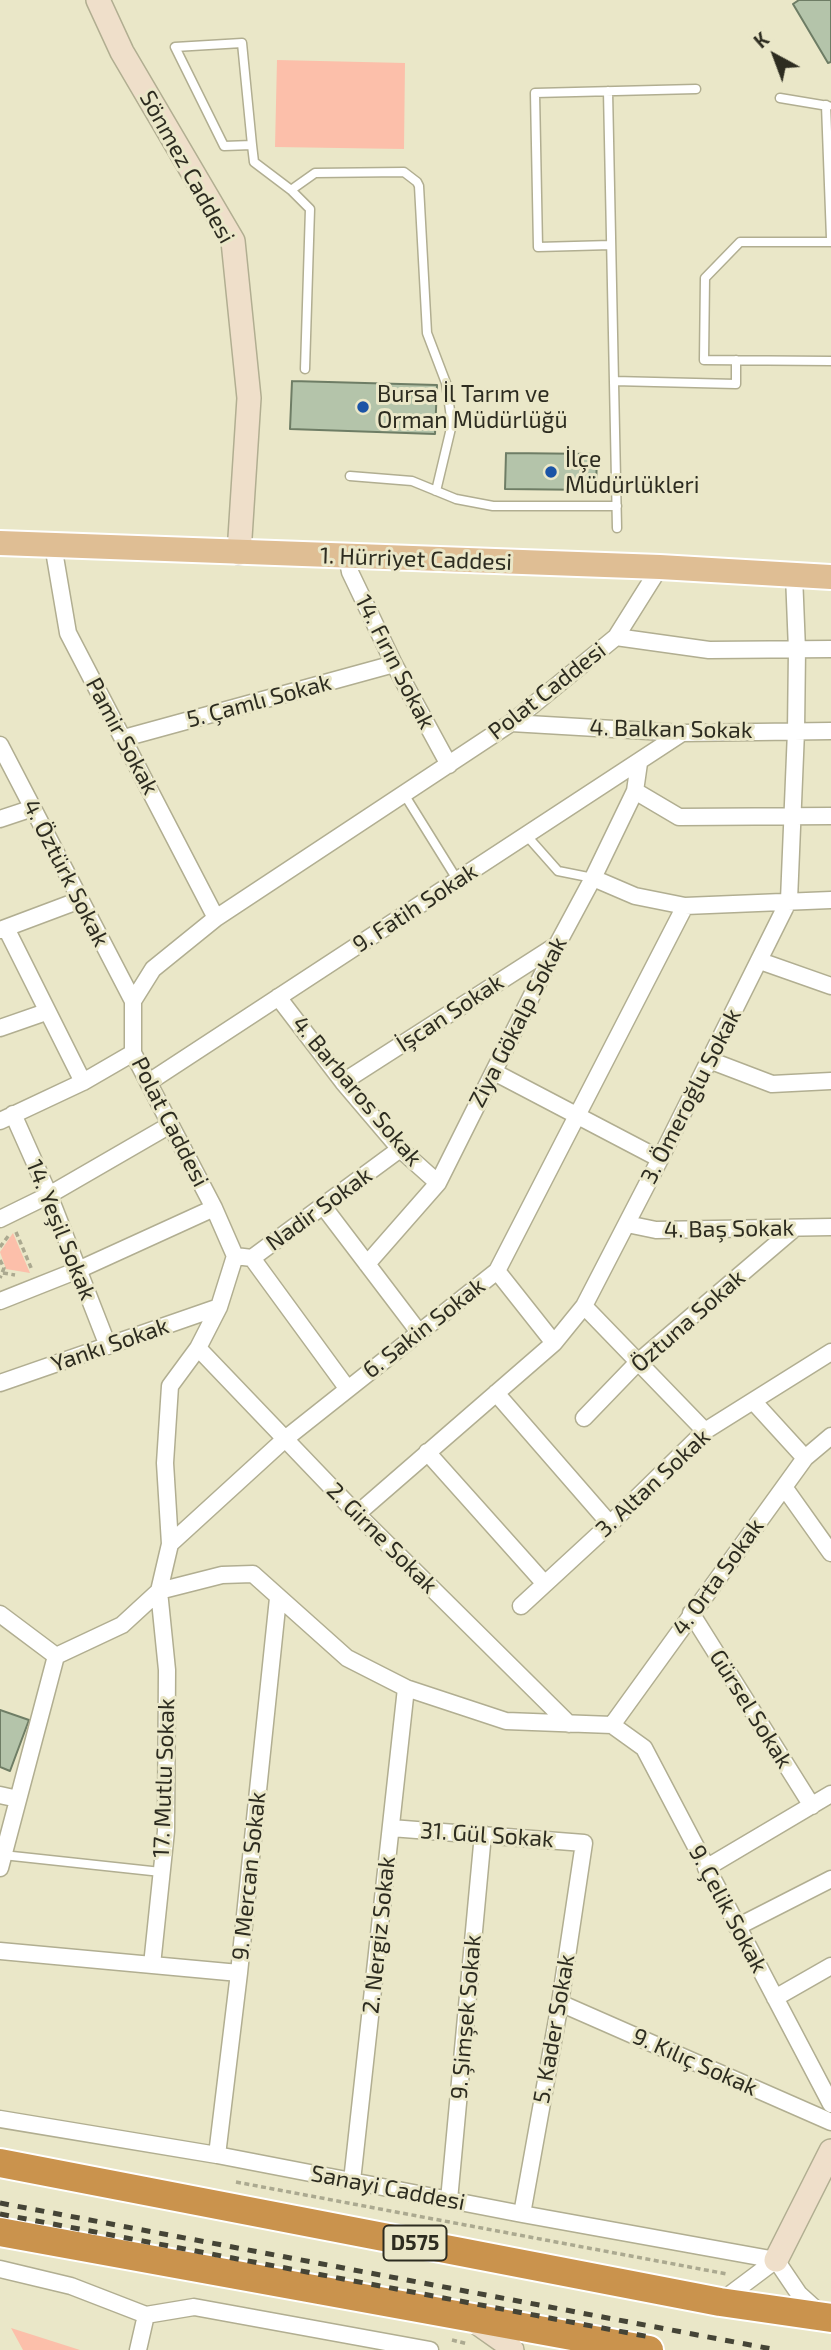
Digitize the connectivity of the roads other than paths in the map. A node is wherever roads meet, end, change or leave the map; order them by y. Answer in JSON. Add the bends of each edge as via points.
{"nodes":[{"id":1,"x":98,"y":0,"type":"edge"},
{"id":2,"x":696,"y":89,"type":"dead end"},
{"id":3,"x":608,"y":91,"type":"junction"},
{"id":4,"x":780,"y":98,"type":"dead end"},
{"id":5,"x":828,"y":106,"type":"edge"},
{"id":6,"x":252,"y":145,"type":"junction"},
{"id":7,"x":291,"y":190,"type":"junction"},
{"id":8,"x":831,"y":240,"type":"edge"},
{"id":9,"x":611,"y":245,"type":"junction"},
{"id":10,"x":736,"y":360,"type":"junction"},
{"id":11,"x":831,"y":361,"type":"edge"},
{"id":12,"x":305,"y":369,"type":"dead end"},
{"id":13,"x":614,"y":381,"type":"junction"},
{"id":14,"x":350,"y":477,"type":"dead end"},
{"id":15,"x":436,"y":491,"type":"junction"},
{"id":16,"x":617,"y":506,"type":"junction"},
{"id":17,"x":617,"y":528,"type":"dead end"},
{"id":18,"x":0,"y":543,"type":"edge"},
{"id":19,"x":53,"y":545,"type":"junction"},
{"id":20,"x":239,"y":553,"type":"junction"},
{"id":21,"x":347,"y":557,"type":"junction"},
{"id":22,"x":660,"y":567,"type":"junction"},
{"id":23,"x":794,"y":576,"type":"junction"},
{"id":24,"x":831,"y":577,"type":"edge"},
{"id":25,"x":616,"y":637,"type":"junction"},
{"id":26,"x":831,"y":649,"type":"edge"},
{"id":27,"x":797,"y":650,"type":"junction"},
{"id":28,"x":394,"y":664,"type":"junction"},
{"id":29,"x":511,"y":723,"type":"junction"},
{"id":30,"x":796,"y":731,"type":"junction"},
{"id":31,"x":831,"y":731,"type":"edge"},
{"id":32,"x":681,"y":733,"type":"junction"},
{"id":33,"x":124,"y":738,"type":"junction"},
{"id":34,"x":0,"y":745,"type":"edge"},
{"id":35,"x":639,"y":763,"type":"junction"},
{"id":36,"x":449,"y":765,"type":"junction"},
{"id":37,"x":635,"y":791,"type":"junction"},
{"id":38,"x":404,"y":794,"type":"junction"},
{"id":39,"x":33,"y":808,"type":"junction"},
{"id":40,"x":831,"y":816,"type":"edge"},
{"id":41,"x":794,"y":817,"type":"junction"},
{"id":42,"x":0,"y":819,"type":"edge"},
{"id":43,"x":527,"y":835,"type":"junction"},
{"id":44,"x":593,"y":878,"type":"junction"},
{"id":45,"x":458,"y":881,"type":"junction"},
{"id":46,"x":80,"y":900,"type":"junction"},
{"id":47,"x":831,"y":900,"type":"edge"},
{"id":48,"x":789,"y":901,"type":"junction"},
{"id":49,"x":685,"y":906,"type":"junction"},
{"id":50,"x":216,"y":918,"type":"junction"},
{"id":51,"x":3,"y":929,"type":"edge"},
{"id":52,"x":557,"y":945,"type":"junction"},
{"id":53,"x":760,"y":961,"type":"junction"},
{"id":54,"x":831,"y":986,"type":"edge"},
{"id":55,"x":278,"y":998,"type":"junction"},
{"id":56,"x":133,"y":1001,"type":"junction"},
{"id":57,"x":46,"y":1012,"type":"junction"},
{"id":58,"x":0,"y":1028,"type":"edge"},
{"id":59,"x":133,"y":1054,"type":"junction"},
{"id":60,"x":709,"y":1060,"type":"junction"},
{"id":61,"x":494,"y":1072,"type":"junction"},
{"id":62,"x":831,"y":1081,"type":"edge"},
{"id":63,"x":83,"y":1082,"type":"junction"},
{"id":64,"x":149,"y":1082,"type":"junction"},
{"id":65,"x":343,"y":1082,"type":"junction"},
{"id":66,"x":576,"y":1115,"type":"junction"},
{"id":67,"x":7,"y":1117,"type":"edge"},
{"id":68,"x":170,"y":1125,"type":"junction"},
{"id":69,"x":400,"y":1149,"type":"junction"},
{"id":70,"x":660,"y":1159,"type":"junction"},
{"id":71,"x":438,"y":1183,"type":"junction"},
{"id":72,"x":48,"y":1195,"type":"junction"},
{"id":73,"x":323,"y":1206,"type":"junction"},
{"id":74,"x":214,"y":1208,"type":"junction"},
{"id":75,"x":4,"y":1217,"type":"edge"},
{"id":76,"x":627,"y":1224,"type":"junction"},
{"id":77,"x":831,"y":1227,"type":"edge"},
{"id":78,"x":795,"y":1228,"type":"junction"},
{"id":79,"x":235,"y":1255,"type":"junction"},
{"id":80,"x":252,"y":1258,"type":"junction"},
{"id":81,"x":367,"y":1264,"type":"junction"},
{"id":82,"x":78,"y":1270,"type":"junction"},
{"id":83,"x":497,"y":1271,"type":"junction"},
{"id":84,"x":0,"y":1301,"type":"edge"},
{"id":85,"x":584,"y":1306,"type":"junction"},
{"id":86,"x":219,"y":1307,"type":"junction"},
{"id":87,"x":418,"y":1331,"type":"junction"},
{"id":88,"x":554,"y":1343,"type":"junction"},
{"id":89,"x":108,"y":1346,"type":"junction"},
{"id":90,"x":198,"y":1348,"type":"junction"},
{"id":91,"x":831,"y":1352,"type":"edge"},
{"id":92,"x":638,"y":1363,"type":"junction"},
{"id":93,"x":0,"y":1383,"type":"edge"},
{"id":94,"x":347,"y":1388,"type":"junction"},
{"id":95,"x":496,"y":1393,"type":"junction"},
{"id":96,"x":753,"y":1401,"type":"junction"},
{"id":97,"x":584,"y":1418,"type":"dead end"},
{"id":98,"x":705,"y":1432,"type":"junction"},
{"id":99,"x":831,"y":1436,"type":"edge"},
{"id":100,"x":285,"y":1439,"type":"junction"},
{"id":101,"x":427,"y":1452,"type":"junction"},
{"id":102,"x":805,"y":1458,"type":"junction"},
{"id":103,"x":784,"y":1487,"type":"junction"},
{"id":104,"x":357,"y":1514,"type":"junction"},
{"id":105,"x":610,"y":1524,"type":"junction"},
{"id":106,"x":170,"y":1544,"type":"junction"},
{"id":107,"x":830,"y":1550,"type":"edge"},
{"id":108,"x":545,"y":1584,"type":"junction"},
{"id":109,"x":159,"y":1591,"type":"junction"},
{"id":110,"x":278,"y":1598,"type":"junction"},
{"id":111,"x":521,"y":1606,"type":"dead end"},
{"id":112,"x":691,"y":1613,"type":"junction"},
{"id":113,"x":0,"y":1614,"type":"edge"},
{"id":114,"x":56,"y":1656,"type":"junction"},
{"id":115,"x":406,"y":1688,"type":"junction"},
{"id":116,"x":569,"y":1724,"type":"junction"},
{"id":117,"x":612,"y":1725,"type":"junction"},
{"id":118,"x":831,"y":1794,"type":"edge"},
{"id":119,"x":0,"y":1795,"type":"edge"},
{"id":120,"x":18,"y":1799,"type":"junction"},
{"id":121,"x":812,"y":1806,"type":"junction"},
{"id":122,"x":391,"y":1828,"type":"junction"},
{"id":123,"x":483,"y":1834,"type":"junction"},
{"id":124,"x":584,"y":1843,"type":"joint"},
{"id":125,"x":2,"y":1862,"type":"edge"},
{"id":126,"x":706,"y":1868,"type":"junction"},
{"id":127,"x":162,"y":1872,"type":"junction"},
{"id":128,"x":831,"y":1879,"type":"edge"},
{"id":129,"x":737,"y":1927,"type":"junction"},
{"id":130,"x":0,"y":1951,"type":"edge"},
{"id":131,"x":152,"y":1965,"type":"junction"},
{"id":132,"x":831,"y":1966,"type":"edge"},
{"id":133,"x":239,"y":1973,"type":"junction"},
{"id":134,"x":775,"y":1998,"type":"junction"},
{"id":135,"x":560,"y":2003,"type":"junction"},
{"id":136,"x":831,"y":2104,"type":"edge"},
{"id":137,"x":0,"y":2119,"type":"edge"},
{"id":138,"x":831,"y":2122,"type":"edge"},
{"id":139,"x":831,"y":2151,"type":"edge"},
{"id":140,"x":217,"y":2155,"type":"junction"},
{"id":141,"x":0,"y":2163,"type":"edge"},
{"id":142,"x":352,"y":2181,"type":"junction"},
{"id":143,"x":449,"y":2200,"type":"junction"},
{"id":144,"x":522,"y":2214,"type":"junction"},
{"id":145,"x":0,"y":2232,"type":"edge"},
{"id":146,"x":776,"y":2260,"type":"junction"},
{"id":147,"x":0,"y":2269,"type":"edge"},
{"id":148,"x":720,"y":2302,"type":"junction"},
{"id":149,"x":146,"y":2315,"type":"junction"},
{"id":150,"x":466,"y":2315,"type":"junction"},
{"id":151,"x":827,"y":2317,"type":"edge"},
{"id":152,"x":138,"y":2350,"type":"edge"},
{"id":153,"x":430,"y":2350,"type":"edge"},
{"id":154,"x":512,"y":2350,"type":"edge"},
{"id":155,"x":649,"y":2350,"type":"edge"}],
"edges":[{"from":1,"to":20,"type":"main road","name":"Sönmez Caddesi","via":[[122,52],[233,241],[249,398]]},
{"from":2,"to":3,"type":"lane"},
{"from":3,"to":9,"type":"lane"},
{"from":3,"to":9,"type":"lane","via":[[535,93],[538,247]]},
{"from":4,"to":5,"type":"lane"},
{"from":5,"to":8,"type":"lane"},
{"from":6,"to":6,"type":"lane","via":[[242,43],[175,47],[224,146]]},
{"from":6,"to":7,"type":"lane","via":[[254,162]]},
{"from":7,"to":12,"type":"lane","via":[[310,209]]},
{"from":7,"to":15,"type":"lane","via":[[314,173],[404,172],[419,186],[426,333],[446,383],[452,424]]},
{"from":8,"to":10,"type":"lane","via":[[740,242],[705,278],[704,360]]},
{"from":9,"to":13,"type":"lane"},
{"from":10,"to":11,"type":"lane"},
{"from":10,"to":13,"type":"lane","via":[[736,384]]},
{"from":13,"to":16,"type":"lane"},
{"from":14,"to":15,"type":"lane","via":[[412,481]]},
{"from":15,"to":16,"type":"lane","via":[[493,506]]},
{"from":16,"to":17,"type":"lane"},
{"from":18,"to":19,"type":"main road","name":"1. Hürriyet Caddesi"},
{"from":19,"to":20,"type":"main road","name":"1. Hürriyet Caddesi"},
{"from":19,"to":33,"type":"street","name":"Pamir Sokak","via":[[68,633]]},
{"from":20,"to":21,"type":"main road","name":"1. Hürriyet Caddesi"},
{"from":21,"to":22,"type":"main road","name":"1. Hürriyet Caddesi"},
{"from":21,"to":28,"type":"street","name":"14. Fırın Sokak"},
{"from":22,"to":23,"type":"main road","name":"1. Hürriyet Caddesi"},
{"from":22,"to":25,"type":"street","name":"Polat Caddesi"},
{"from":23,"to":24,"type":"main road","name":"1. Hürriyet Caddesi"},
{"from":23,"to":27,"type":"street","name":"3. Ömeroğlu Sokak"},
{"from":25,"to":27,"type":"street","via":[[709,650]]},
{"from":25,"to":29,"type":"street","name":"Polat Caddesi"},
{"from":26,"to":27,"type":"street"},
{"from":27,"to":30,"type":"street","name":"3. Ömeroğlu Sokak"},
{"from":28,"to":33,"type":"street","name":"5. Çamlı Sokak"},
{"from":28,"to":36,"type":"street","name":"14. Fırın Sokak"},
{"from":29,"to":32,"type":"street","name":"4. Balkan Sokak"},
{"from":29,"to":36,"type":"street","name":"Polat Caddesi"},
{"from":30,"to":31,"type":"street","name":"4. Balkan Sokak"},
{"from":30,"to":32,"type":"street","name":"4. Balkan Sokak"},
{"from":30,"to":41,"type":"street","name":"3. Ömeroğlu Sokak"},
{"from":32,"to":35,"type":"street","name":"9. Fatih Sokak"},
{"from":33,"to":50,"type":"street","name":"Pamir Sokak"},
{"from":34,"to":39,"type":"street","name":"4. Öztürk Sokak"},
{"from":35,"to":37,"type":"street","name":"Ziya Gökalp Sokak"},
{"from":35,"to":43,"type":"street","name":"9. Fatih Sokak"},
{"from":36,"to":38,"type":"street","name":"Polat Caddesi"},
{"from":37,"to":41,"type":"street","via":[[679,817]]},
{"from":37,"to":44,"type":"street","name":"Ziya Gökalp Sokak"},
{"from":38,"to":45,"type":"lane"},
{"from":38,"to":50,"type":"street","name":"Polat Caddesi"},
{"from":39,"to":42,"type":"street"},
{"from":39,"to":46,"type":"street","name":"4. Öztürk Sokak"},
{"from":40,"to":41,"type":"street"},
{"from":41,"to":48,"type":"street","name":"3. Ömeroğlu Sokak"},
{"from":43,"to":44,"type":"lane","via":[[558,871]]},
{"from":43,"to":45,"type":"street","name":"9. Fatih Sokak"},
{"from":44,"to":49,"type":"street","via":[[635,896]]},
{"from":44,"to":52,"type":"street","name":"Ziya Gökalp Sokak"},
{"from":45,"to":55,"type":"street","name":"9. Fatih Sokak"},
{"from":46,"to":51,"type":"street"},
{"from":46,"to":56,"type":"street","name":"4. Öztürk Sokak"},
{"from":47,"to":48,"type":"street"},
{"from":48,"to":49,"type":"street"},
{"from":48,"to":53,"type":"street","name":"3. Ömeroğlu Sokak"},
{"from":49,"to":66,"type":"street","name":"6. Sakin Sokak"},
{"from":50,"to":56,"type":"street","name":"Polat Caddesi","via":[[153,969]]},
{"from":51,"to":57,"type":"street"},
{"from":52,"to":61,"type":"street","name":"Ziya Gökalp Sokak"},
{"from":52,"to":65,"type":"street","name":"İşcan Sokak"},
{"from":53,"to":54,"type":"street"},
{"from":53,"to":60,"type":"street","name":"3. Ömeroğlu Sokak"},
{"from":55,"to":64,"type":"street","name":"9. Fatih Sokak"},
{"from":55,"to":65,"type":"street","name":"4. Barbaros Sokak"},
{"from":56,"to":59,"type":"street","name":"Polat Caddesi"},
{"from":57,"to":58,"type":"street"},
{"from":57,"to":63,"type":"street"},
{"from":59,"to":63,"type":"street"},
{"from":59,"to":64,"type":"street","name":"Polat Caddesi"},
{"from":60,"to":62,"type":"street","via":[[772,1084]]},
{"from":60,"to":70,"type":"street","name":"3. Ömeroğlu Sokak"},
{"from":61,"to":66,"type":"street"},
{"from":61,"to":71,"type":"street","name":"Ziya Gökalp Sokak"},
{"from":63,"to":67,"type":"street"},
{"from":64,"to":68,"type":"street","name":"Polat Caddesi"},
{"from":65,"to":69,"type":"street","name":"4. Barbaros Sokak"},
{"from":66,"to":70,"type":"street"},
{"from":66,"to":83,"type":"street","name":"6. Sakin Sokak"},
{"from":67,"to":72,"type":"street","name":"14. Yeşil Sokak"},
{"from":68,"to":72,"type":"street"},
{"from":68,"to":74,"type":"street","name":"Polat Caddesi"},
{"from":69,"to":71,"type":"street","name":"4. Barbaros Sokak"},
{"from":69,"to":73,"type":"street","name":"Nadir Sokak"},
{"from":70,"to":76,"type":"street","name":"3. Ömeroğlu Sokak"},
{"from":71,"to":81,"type":"street","name":"Ziya Gökalp Sokak"},
{"from":72,"to":75,"type":"street"},
{"from":72,"to":82,"type":"street","name":"14. Yeşil Sokak"},
{"from":73,"to":80,"type":"street","name":"Nadir Sokak"},
{"from":73,"to":81,"type":"street"},
{"from":74,"to":79,"type":"street","name":"Polat Caddesi"},
{"from":74,"to":82,"type":"street"},
{"from":76,"to":78,"type":"street","name":"4. Baş Sokak","via":[[656,1230]]},
{"from":76,"to":85,"type":"street","name":"3. Ömeroğlu Sokak"},
{"from":77,"to":78,"type":"street","name":"4. Baş Sokak"},
{"from":78,"to":92,"type":"street","name":"Öztuna Sokak"},
{"from":79,"to":80,"type":"street","name":"Nadir Sokak"},
{"from":79,"to":86,"type":"street"},
{"from":80,"to":94,"type":"street"},
{"from":81,"to":87,"type":"street"},
{"from":82,"to":84,"type":"street"},
{"from":82,"to":89,"type":"street","name":"14. Yeşil Sokak"},
{"from":83,"to":87,"type":"street","name":"6. Sakin Sokak"},
{"from":83,"to":88,"type":"street"},
{"from":85,"to":88,"type":"street","name":"3. Ömeroğlu Sokak"},
{"from":85,"to":92,"type":"street"},
{"from":86,"to":89,"type":"street","name":"Yankı Sokak"},
{"from":86,"to":90,"type":"street"},
{"from":87,"to":94,"type":"street","name":"6. Sakin Sokak"},
{"from":88,"to":95,"type":"street","name":"3. Ömeroğlu Sokak"},
{"from":89,"to":93,"type":"street","name":"Yankı Sokak"},
{"from":90,"to":100,"type":"street","name":"2. Girne Sokak"},
{"from":90,"to":106,"type":"street","via":[[170,1386],[165,1463]]},
{"from":91,"to":96,"type":"street","name":"3. Altan Sokak"},
{"from":92,"to":97,"type":"street","name":"Öztuna Sokak"},
{"from":92,"to":98,"type":"street"},
{"from":94,"to":100,"type":"street","name":"6. Sakin Sokak"},
{"from":95,"to":101,"type":"street","name":"3. Ömeroğlu Sokak"},
{"from":95,"to":105,"type":"street"},
{"from":96,"to":98,"type":"street","name":"3. Altan Sokak"},
{"from":96,"to":102,"type":"street"},
{"from":98,"to":105,"type":"street","name":"3. Altan Sokak"},
{"from":99,"to":102,"type":"street","name":"4. Orta Sokak"},
{"from":100,"to":104,"type":"street","name":"2. Girne Sokak"},
{"from":100,"to":106,"type":"street","name":"6. Sakin Sokak"},
{"from":101,"to":104,"type":"street","name":"3. Ömeroğlu Sokak"},
{"from":101,"to":108,"type":"street"},
{"from":102,"to":103,"type":"street","name":"4. Orta Sokak"},
{"from":103,"to":107,"type":"street"},
{"from":103,"to":112,"type":"street","name":"4. Orta Sokak"},
{"from":104,"to":116,"type":"street","name":"2. Girne Sokak"},
{"from":105,"to":108,"type":"street","name":"3. Altan Sokak"},
{"from":106,"to":109,"type":"street"},
{"from":108,"to":111,"type":"street","name":"3. Altan Sokak"},
{"from":109,"to":110,"type":"street","via":[[222,1575],[253,1574]]},
{"from":109,"to":114,"type":"street","via":[[122,1625]]},
{"from":109,"to":127,"type":"street","name":"17. Mutlu Sokak","via":[[167,1670]]},
{"from":110,"to":115,"type":"street","via":[[347,1658]]},
{"from":110,"to":133,"type":"street","name":"9. Mercan Sokak"},
{"from":112,"to":117,"type":"street","name":"4. Orta Sokak"},
{"from":112,"to":121,"type":"street","name":"Gürsel Sokak"},
{"from":113,"to":114,"type":"street"},
{"from":114,"to":120,"type":"street"},
{"from":115,"to":116,"type":"street","via":[[506,1721]]},
{"from":115,"to":122,"type":"street","name":"2. Nergiz Sokak"},
{"from":116,"to":117,"type":"street"},
{"from":117,"to":126,"type":"street","name":"9. Çelik Sokak","via":[[644,1748]]},
{"from":118,"to":121,"type":"street"},
{"from":119,"to":120,"type":"street"},
{"from":120,"to":125,"type":"street"},
{"from":121,"to":126,"type":"street"},
{"from":122,"to":123,"type":"street","name":"31. Gül Sokak"},
{"from":122,"to":142,"type":"street","name":"2. Nergiz Sokak"},
{"from":123,"to":124,"type":"street","name":"31. Gül Sokak"},
{"from":123,"to":143,"type":"street","name":"9. Şimşek Sokak"},
{"from":124,"to":135,"type":"street","name":"5. Kader Sokak"},
{"from":125,"to":127,"type":"lane"},
{"from":126,"to":129,"type":"street","name":"9. Çelik Sokak"},
{"from":127,"to":131,"type":"street","name":"17. Mutlu Sokak"},
{"from":128,"to":129,"type":"street"},
{"from":129,"to":134,"type":"street","name":"9. Çelik Sokak"},
{"from":130,"to":131,"type":"street"},
{"from":131,"to":133,"type":"street"},
{"from":132,"to":134,"type":"street"},
{"from":133,"to":140,"type":"street","name":"9. Mercan Sokak"},
{"from":134,"to":136,"type":"street","name":"9. Çelik Sokak"},
{"from":135,"to":138,"type":"street","name":"9. Kılıç Sokak"},
{"from":135,"to":144,"type":"street","name":"5. Kader Sokak"},
{"from":137,"to":140,"type":"street","name":"Sanayi Caddesi"},
{"from":139,"to":146,"type":"main road"},
{"from":140,"to":142,"type":"street","name":"Sanayi Caddesi"},
{"from":141,"to":148,"type":"highway","number":"D575"},
{"from":142,"to":143,"type":"street","name":"Sanayi Caddesi"},
{"from":143,"to":144,"type":"street","name":"Sanayi Caddesi"},
{"from":144,"to":146,"type":"street","name":"Sanayi Caddesi"},
{"from":145,"to":150,"type":"highway"},
{"from":146,"to":148,"type":"street"},
{"from":146,"to":151,"type":"street","via":[[799,2294]]},
{"from":147,"to":149,"type":"street","via":[[71,2286]]},
{"from":148,"to":151,"type":"highway","number":"D575"},
{"from":149,"to":152,"type":"street"},
{"from":149,"to":153,"type":"street","via":[[194,2307]]},
{"from":150,"to":154,"type":"main road"},
{"from":150,"to":155,"type":"highway"}]}
